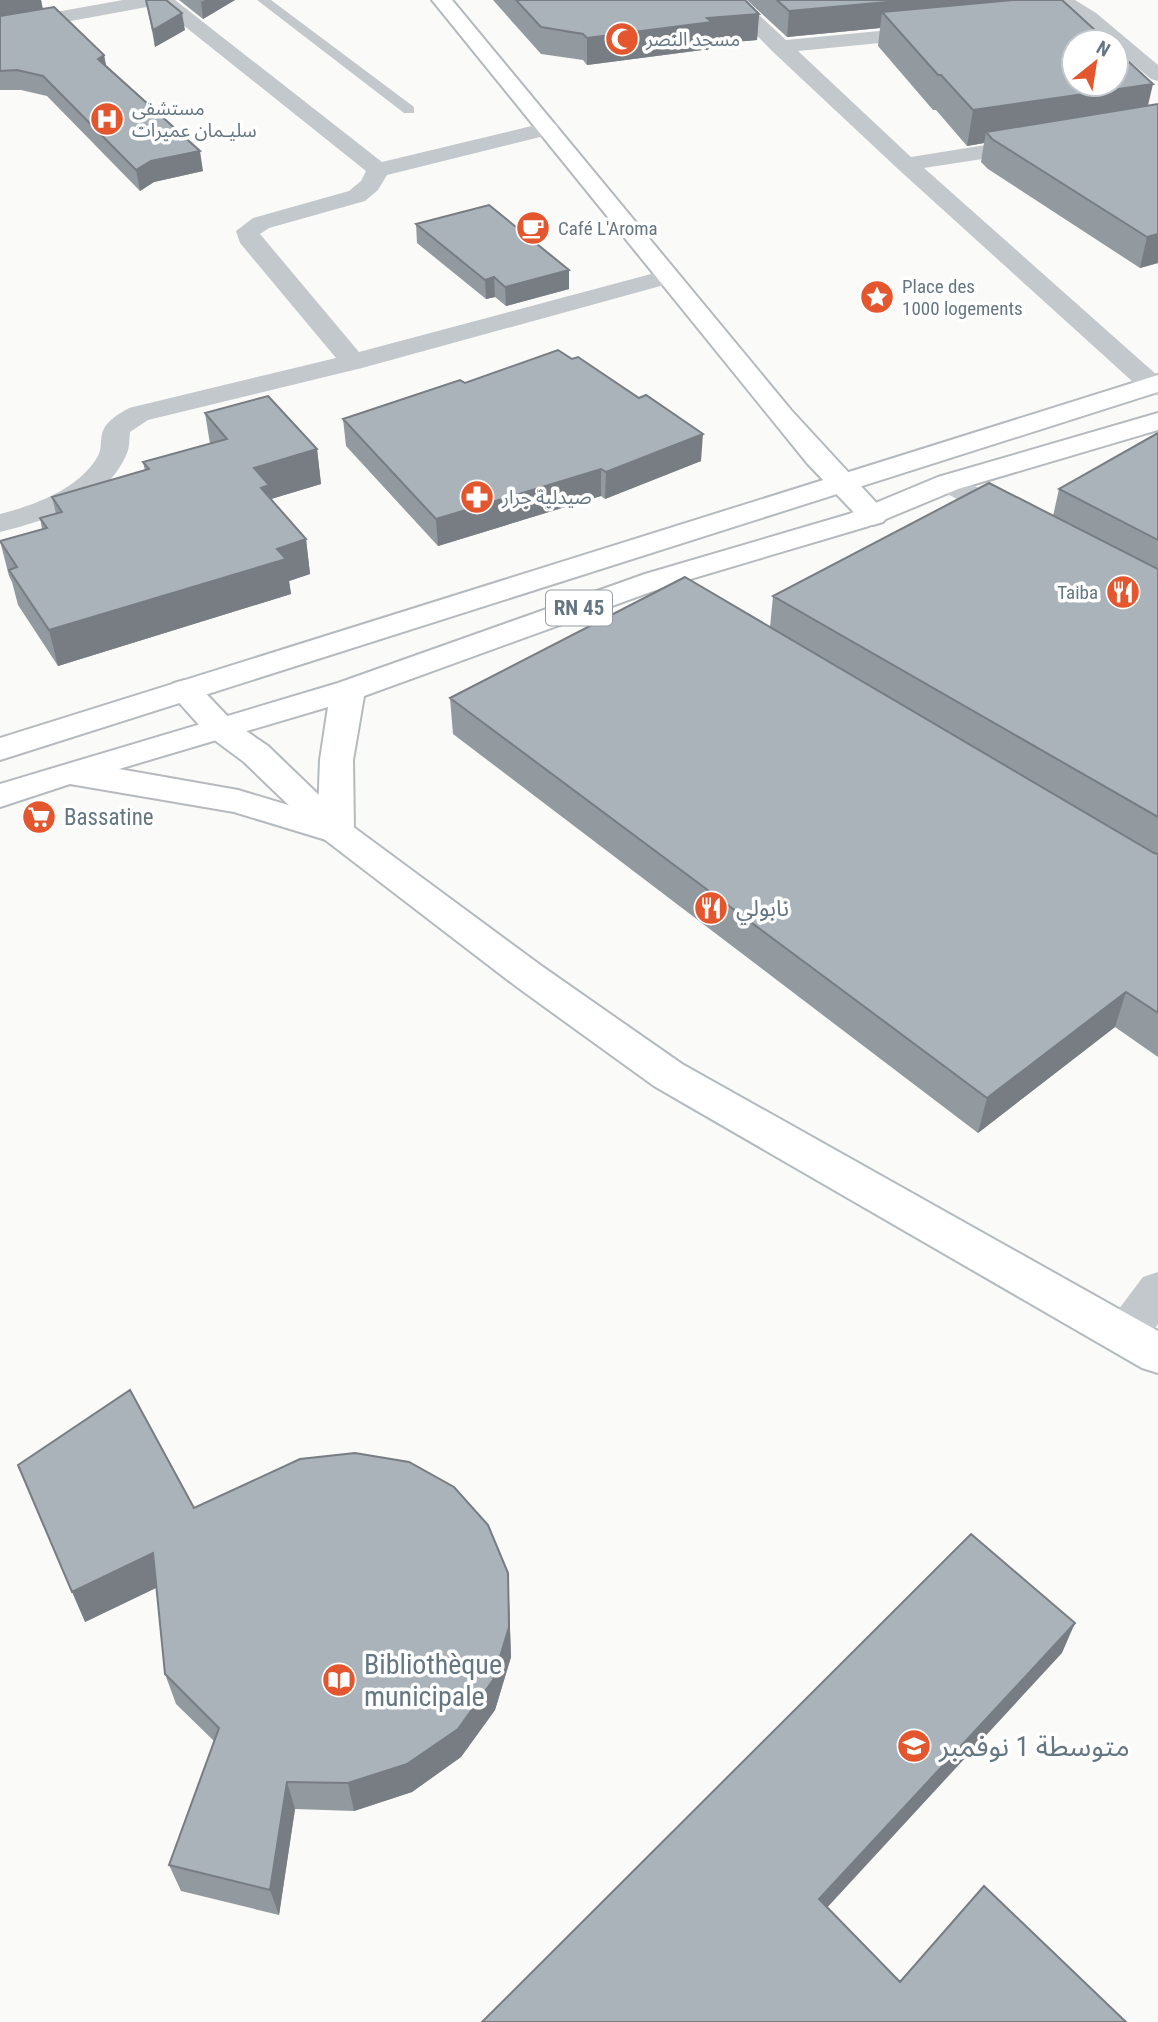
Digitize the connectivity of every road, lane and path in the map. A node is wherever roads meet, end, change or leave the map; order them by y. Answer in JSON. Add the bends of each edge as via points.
{"nodes":[{"id":1,"x":155,"y":0,"type":"edge"},
{"id":2,"x":163,"y":0,"type":"edge"},
{"id":3,"x":263,"y":0,"type":"edge"},
{"id":4,"x":442,"y":0,"type":"edge"},
{"id":5,"x":732,"y":0,"type":"edge"},
{"id":6,"x":1062,"y":0,"type":"edge"},
{"id":7,"x":1089,"y":17,"type":"junction"},
{"id":8,"x":1009,"y":25,"type":"edge"},
{"id":9,"x":0,"y":29,"type":"edge"},
{"id":10,"x":955,"y":30,"type":"edge"},
{"id":11,"x":779,"y":47,"type":"junction"},
{"id":12,"x":1158,"y":75,"type":"edge"},
{"id":13,"x":409,"y":110,"type":"dead end"},
{"id":14,"x":548,"y":128,"type":"junction"},
{"id":15,"x":1052,"y":141,"type":"edge"},
{"id":16,"x":906,"y":164,"type":"junction"},
{"id":17,"x":378,"y":170,"type":"junction"},
{"id":18,"x":666,"y":277,"type":"junction"},
{"id":19,"x":353,"y":362,"type":"junction"},
{"id":20,"x":1156,"y":385,"type":"edge"},
{"id":21,"x":1158,"y":421,"type":"edge"},
{"id":22,"x":838,"y":483,"type":"junction"},
{"id":23,"x":948,"y":484,"type":"junction"},
{"id":24,"x":873,"y":516,"type":"junction"},
{"id":25,"x":0,"y":523,"type":"edge"},
{"id":26,"x":1034,"y":529,"type":"edge"},
{"id":27,"x":656,"y":580,"type":"junction"},
{"id":28,"x":692,"y":602,"type":"edge"},
{"id":29,"x":185,"y":690,"type":"junction"},
{"id":30,"x":349,"y":690,"type":"junction"},
{"id":31,"x":221,"y":729,"type":"junction"},
{"id":32,"x":0,"y":749,"type":"edge"},
{"id":33,"x":65,"y":774,"type":"junction"},
{"id":34,"x":0,"y":796,"type":"edge"},
{"id":35,"x":336,"y":831,"type":"junction"},
{"id":36,"x":1158,"y":1290,"type":"edge"},
{"id":37,"x":1141,"y":1344,"type":"edge"}],
"edges":[{"from":1,"to":9,"type":"street"},
{"from":2,"to":17,"type":"street"},
{"from":3,"to":13,"type":"lane"},
{"from":4,"to":14,"type":"main road"},
{"from":5,"to":11,"type":"street"},
{"from":6,"to":7,"type":"street"},
{"from":7,"to":8,"type":"street"},
{"from":7,"to":12,"type":"street"},
{"from":10,"to":11,"type":"street"},
{"from":11,"to":16,"type":"street"},
{"from":14,"to":17,"type":"street"},
{"from":14,"to":18,"type":"main road"},
{"from":15,"to":16,"type":"street"},
{"from":16,"to":20,"type":"street"},
{"from":17,"to":19,"type":"street","via":[[357,196],[261,223],[248,231],[248,238]]},
{"from":18,"to":19,"type":"street"},
{"from":18,"to":22,"type":"main road"},
{"from":19,"to":25,"type":"street","via":[[139,414],[115,429],[109,460],[78,490],[56,505]]},
{"from":20,"to":22,"type":"main road","number":"RN 45"},
{"from":21,"to":23,"type":"main road","number":"RN 45"},
{"from":22,"to":24,"type":"main road"},
{"from":22,"to":29,"type":"main road","number":"RN 45"},
{"from":23,"to":24,"type":"main road","number":"RN 45"},
{"from":23,"to":26,"type":"street"},
{"from":24,"to":27,"type":"main road","number":"RN 45"},
{"from":27,"to":28,"type":"street"},
{"from":27,"to":30,"type":"main road","number":"RN 45"},
{"from":29,"to":31,"type":"main road"},
{"from":29,"to":32,"type":"main road","number":"RN 45"},
{"from":30,"to":31,"type":"main road","number":"RN 45"},
{"from":30,"to":35,"type":"main road","via":[[336,752]]},
{"from":31,"to":33,"type":"main road","number":"RN 45"},
{"from":31,"to":35,"type":"main road","via":[[256,754]]},
{"from":33,"to":34,"type":"main road","number":"RN 45"},
{"from":33,"to":35,"type":"main road","via":[[226,799]]},
{"from":35,"to":37,"type":"main road","via":[[668,1075]]},
{"from":36,"to":37,"type":"street"}]}
